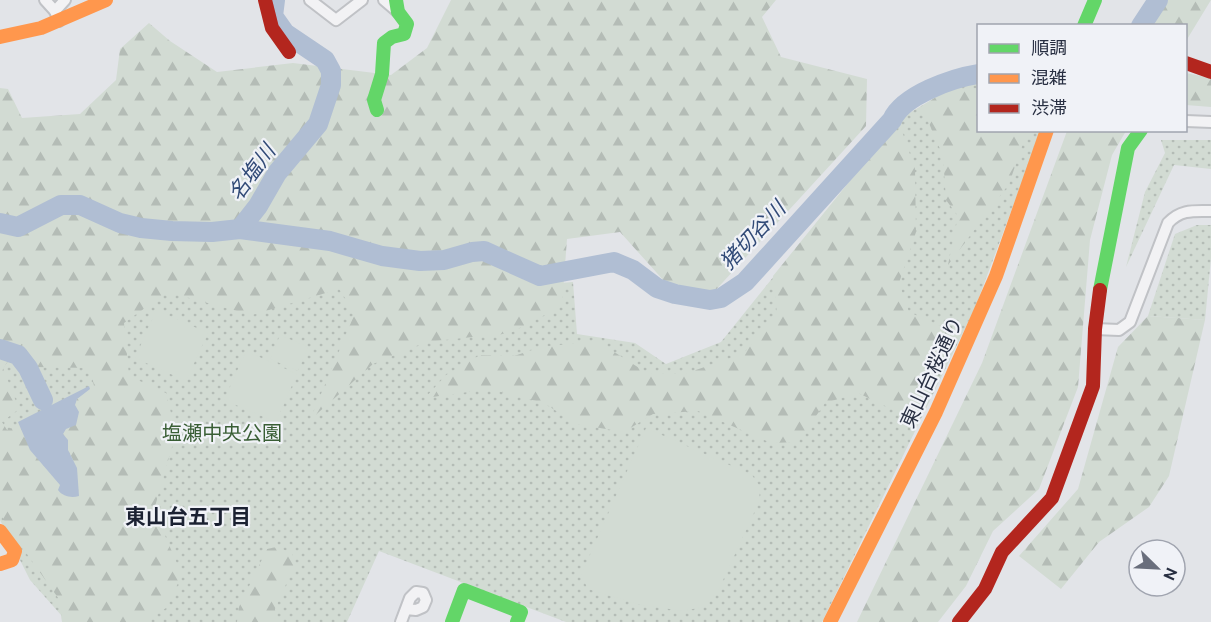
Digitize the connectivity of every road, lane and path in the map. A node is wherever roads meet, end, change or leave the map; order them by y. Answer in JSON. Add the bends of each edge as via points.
{"nodes":[{"id":1,"x":45,"y":0,"type":"edge"},
{"id":2,"x":65,"y":0,"type":"edge"},
{"id":3,"x":106,"y":0,"type":"edge"},
{"id":4,"x":265,"y":0,"type":"edge"},
{"id":5,"x":310,"y":0,"type":"edge"},
{"id":6,"x":362,"y":0,"type":"edge"},
{"id":7,"x":384,"y":0,"type":"edge"},
{"id":8,"x":1095,"y":0,"type":"edge"},
{"id":9,"x":397,"y":6,"type":"edge"},
{"id":10,"x":57,"y":16,"type":"junction"},
{"id":11,"x":1087,"y":24,"type":"edge"},
{"id":12,"x":0,"y":37,"type":"edge"},
{"id":13,"x":289,"y":52,"type":"dead end"},
{"id":14,"x":1187,"y":64,"type":"edge"},
{"id":15,"x":1211,"y":72,"type":"edge"},
{"id":16,"x":377,"y":110,"type":"dead end"},
{"id":17,"x":1187,"y":121,"type":"edge"},
{"id":18,"x":1211,"y":122,"type":"edge"},
{"id":19,"x":1046,"y":132,"type":"edge"},
{"id":20,"x":1140,"y":132,"type":"edge"},
{"id":21,"x":1211,"y":211,"type":"edge"},
{"id":22,"x":1095,"y":329,"type":"junction"},
{"id":23,"x":0,"y":531,"type":"edge"},
{"id":24,"x":0,"y":564,"type":"edge"},
{"id":25,"x":406,"y":609,"type":"dead end"},
{"id":26,"x":401,"y":622,"type":"edge"},
{"id":27,"x":452,"y":622,"type":"edge"},
{"id":28,"x":517,"y":622,"type":"edge"},
{"id":29,"x":830,"y":622,"type":"edge"},
{"id":30,"x":959,"y":622,"type":"edge"}],
"edges":[{"from":1,"to":10,"type":"street"},
{"from":2,"to":10,"type":"street"},
{"from":3,"to":10,"type":"main road"},
{"from":4,"to":13,"type":"main road","via":[[270,21]]},
{"from":5,"to":6,"type":"street","via":[[336,20]]},
{"from":7,"to":9,"type":"street"},
{"from":8,"to":11,"type":"main road"},
{"from":9,"to":16,"type":"main road","via":[[407,24],[404,34],[384,43],[382,74],[374,100]]},
{"from":10,"to":12,"type":"main road","via":[[22,33]]},
{"from":14,"to":15,"type":"main road"},
{"from":17,"to":18,"type":"street"},
{"from":19,"to":29,"type":"main road","name":"東山台桜通り","via":[[996,276],[945,391]]},
{"from":20,"to":22,"type":"main road","via":[[1128,148],[1101,278]]},
{"from":21,"to":22,"type":"street","via":[[1185,211],[1168,223],[1130,322],[1119,330]]},
{"from":22,"to":30,"type":"main road","via":[[1093,386],[1052,498],[1002,552],[985,589]]},
{"from":23,"to":24,"type":"main road","via":[[15,551],[12,560]]},
{"from":25,"to":26,"type":"street"},
{"from":27,"to":28,"type":"main road","via":[[464,590],[521,612]]}]}
